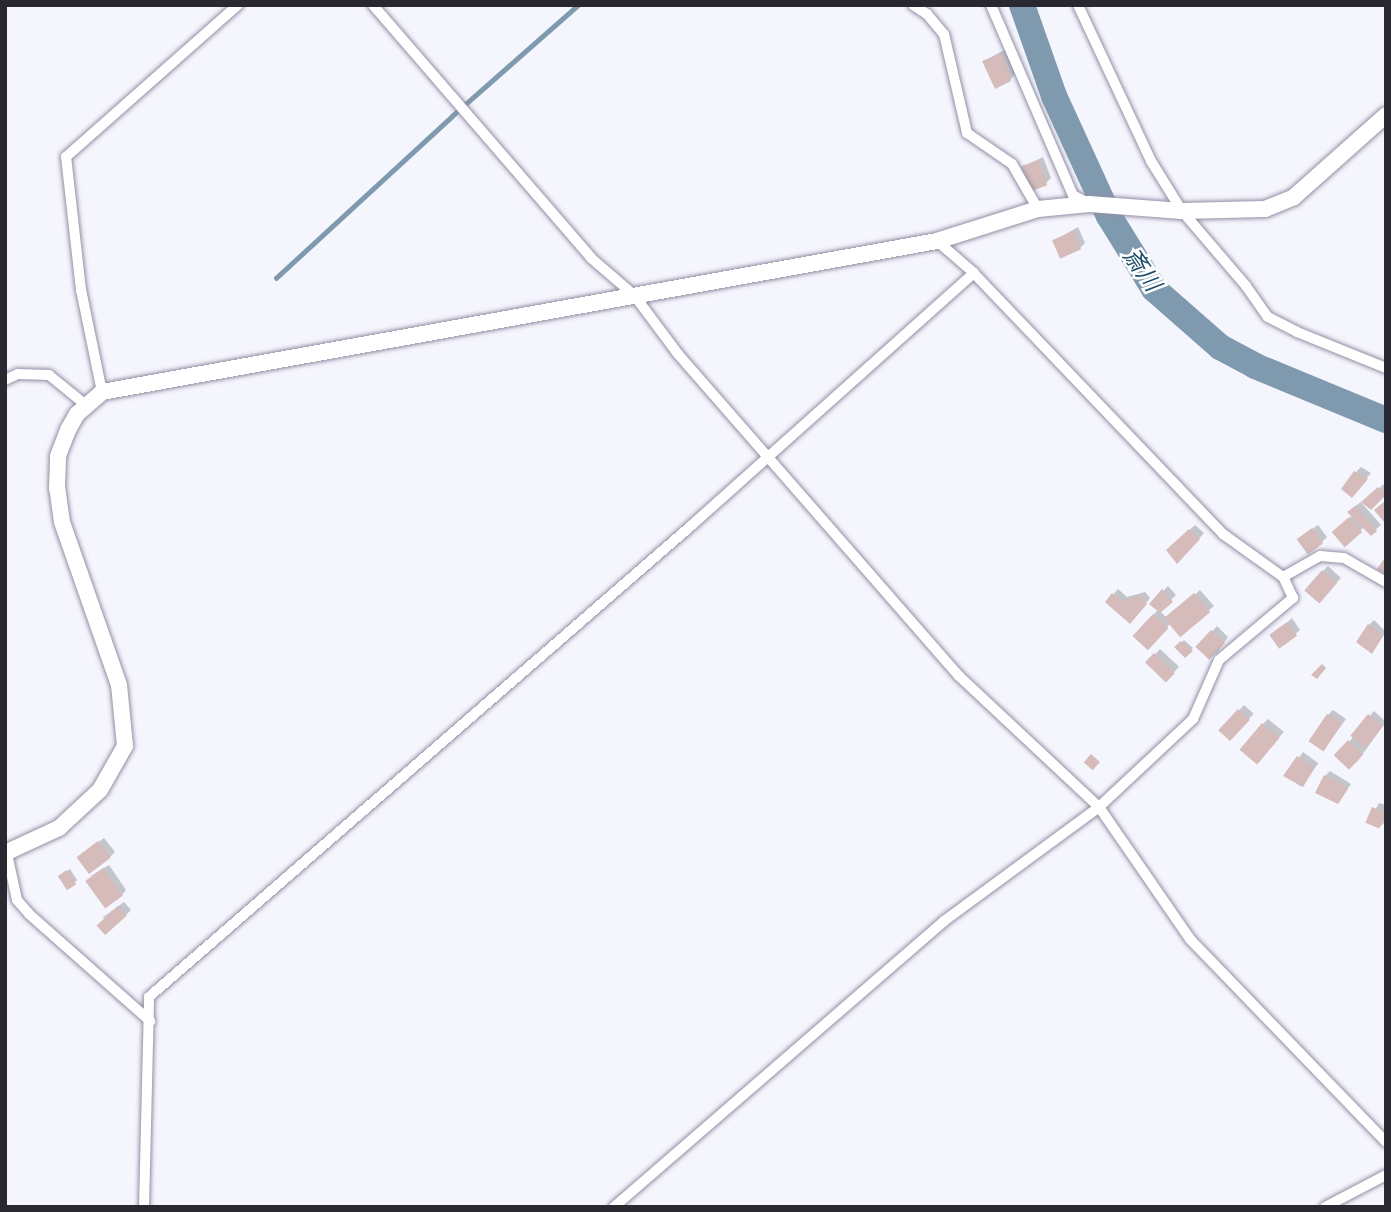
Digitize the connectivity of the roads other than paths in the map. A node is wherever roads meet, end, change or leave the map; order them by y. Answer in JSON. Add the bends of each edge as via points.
{"nodes":[{"id":1,"x":237,"y":5,"type":"edge"},
{"id":2,"x":373,"y":5,"type":"edge"},
{"id":3,"x":913,"y":5,"type":"edge"},
{"id":4,"x":991,"y":5,"type":"edge"},
{"id":5,"x":1078,"y":5,"type":"edge"},
{"id":6,"x":1386,"y":115,"type":"edge"},
{"id":7,"x":1088,"y":204,"type":"junction"},
{"id":8,"x":1038,"y":209,"type":"junction"},
{"id":9,"x":1177,"y":209,"type":"junction"},
{"id":10,"x":937,"y":241,"type":"junction"},
{"id":11,"x":974,"y":273,"type":"junction"},
{"id":12,"x":635,"y":295,"type":"junction"},
{"id":13,"x":1386,"y":368,"type":"edge"},
{"id":14,"x":5,"y":380,"type":"edge"},
{"id":15,"x":102,"y":392,"type":"junction"},
{"id":16,"x":87,"y":406,"type":"junction"},
{"id":17,"x":768,"y":455,"type":"junction"},
{"id":18,"x":1283,"y":576,"type":"junction"},
{"id":19,"x":1386,"y":582,"type":"edge"},
{"id":20,"x":1099,"y":807,"type":"junction"},
{"id":21,"x":6,"y":851,"type":"edge"},
{"id":22,"x":150,"y":1021,"type":"junction"},
{"id":23,"x":1386,"y":1142,"type":"edge"},
{"id":24,"x":1386,"y":1175,"type":"edge"},
{"id":25,"x":144,"y":1207,"type":"edge"},
{"id":26,"x":614,"y":1207,"type":"edge"},
{"id":27,"x":1325,"y":1207,"type":"edge"}],
"edges":[{"from":1,"to":15,"type":"street","via":[[66,157],[81,290]]},
{"from":2,"to":12,"type":"street","via":[[591,258]]},
{"from":3,"to":8,"type":"street","via":[[944,34],[967,133],[1012,164]]},
{"from":4,"to":7,"type":"street","via":[[1073,195]]},
{"from":5,"to":9,"type":"street"},
{"from":6,"to":9,"type":"street","via":[[1294,197],[1265,209]]},
{"from":7,"to":8,"type":"street"},
{"from":7,"to":9,"type":"street"},
{"from":8,"to":10,"type":"street"},
{"from":9,"to":13,"type":"street","via":[[1247,286],[1268,317]]},
{"from":10,"to":11,"type":"street"},
{"from":10,"to":12,"type":"street"},
{"from":11,"to":17,"type":"street"},
{"from":11,"to":18,"type":"street","via":[[1223,534]]},
{"from":12,"to":15,"type":"street"},
{"from":12,"to":17,"type":"street","via":[[678,354]]},
{"from":14,"to":16,"type":"street","via":[[18,374],[49,375]]},
{"from":15,"to":16,"type":"street"},
{"from":16,"to":21,"type":"street","via":[[77,414],[58,456],[57,488],[62,522],[119,685],[125,746],[100,790],[59,828]]},
{"from":17,"to":20,"type":"street","via":[[958,675]]},
{"from":17,"to":22,"type":"street","via":[[177,971],[149,998]]},
{"from":18,"to":19,"type":"street","via":[[1320,556],[1344,558]]},
{"from":18,"to":20,"type":"street","via":[[1293,598],[1219,660],[1193,719]]},
{"from":20,"to":23,"type":"street","via":[[1190,939]]},
{"from":20,"to":26,"type":"street","via":[[944,920]]},
{"from":21,"to":22,"type":"street","via":[[17,900]]},
{"from":22,"to":25,"type":"street"},
{"from":24,"to":27,"type":"street"}]}
